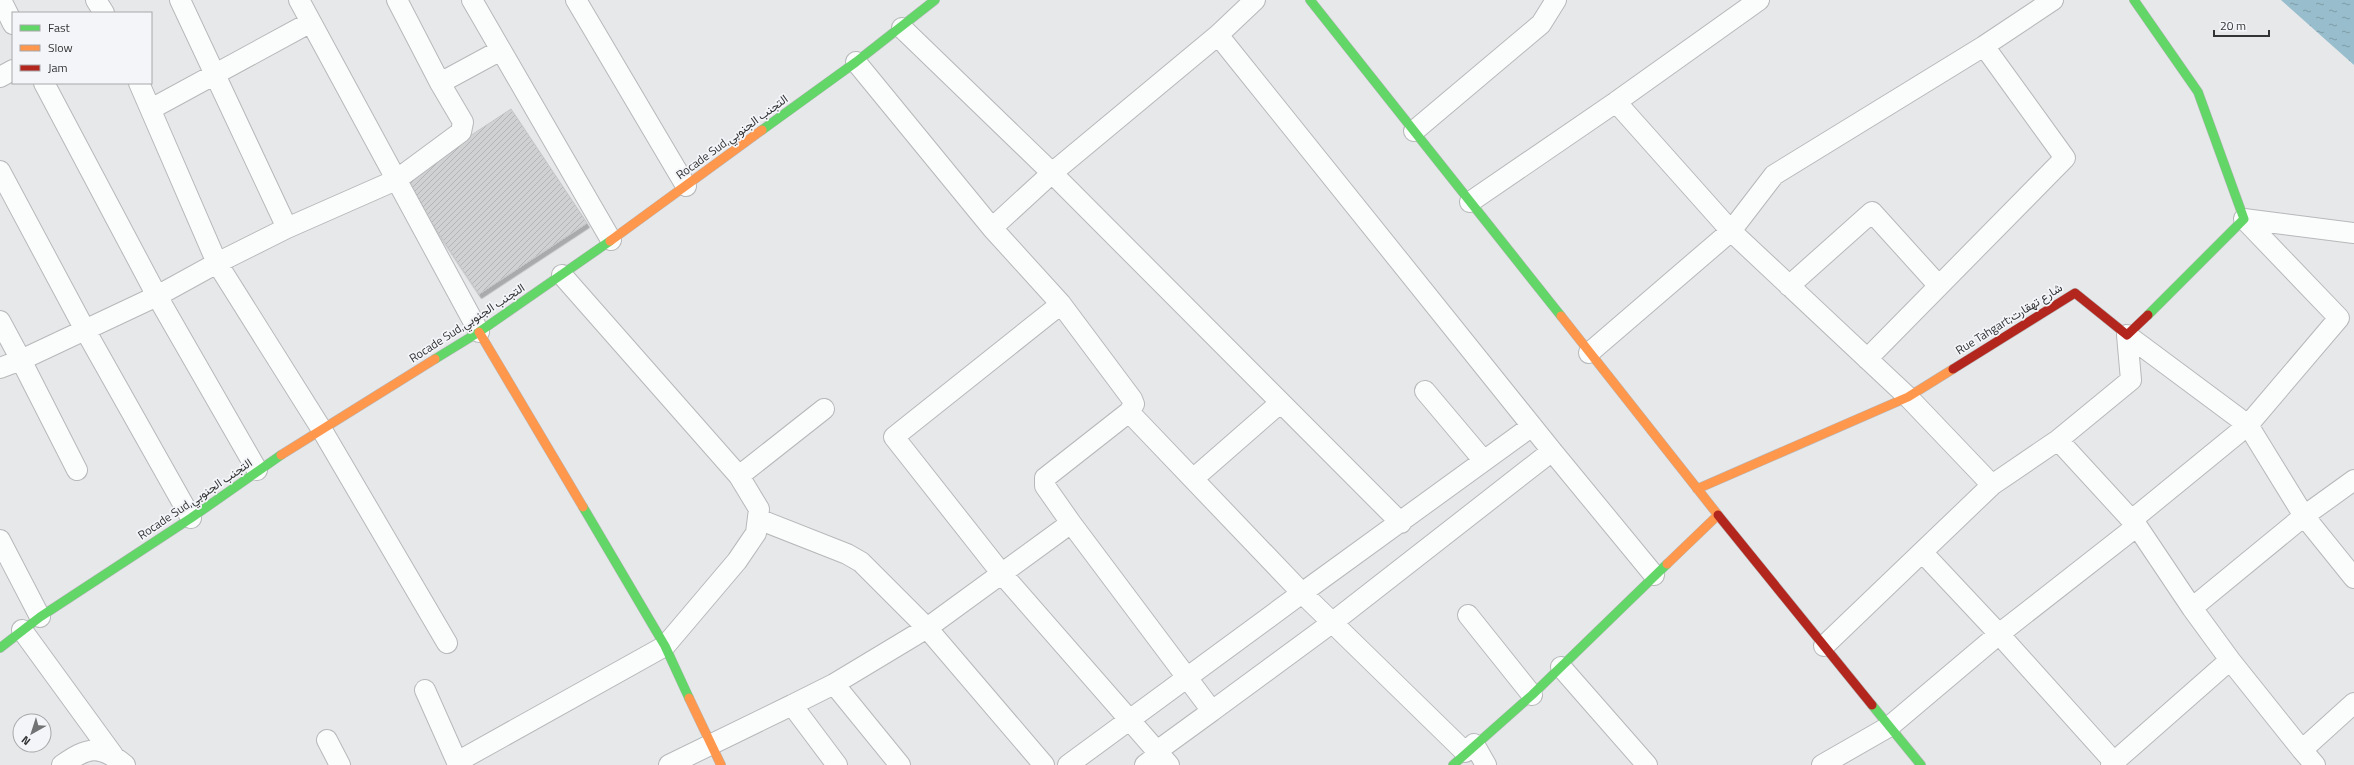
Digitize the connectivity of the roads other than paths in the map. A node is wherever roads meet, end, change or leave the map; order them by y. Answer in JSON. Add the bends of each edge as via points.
{"nodes":[{"id":1,"x":1,"y":0,"type":"edge"},
{"id":2,"x":96,"y":0,"type":"edge"},
{"id":3,"x":180,"y":0,"type":"edge"},
{"id":4,"x":299,"y":0,"type":"edge"},
{"id":5,"x":397,"y":0,"type":"edge"},
{"id":6,"x":472,"y":0,"type":"edge"},
{"id":7,"x":576,"y":0,"type":"edge"},
{"id":8,"x":935,"y":0,"type":"edge"},
{"id":9,"x":1255,"y":0,"type":"edge"},
{"id":10,"x":1310,"y":0,"type":"edge"},
{"id":11,"x":1556,"y":0,"type":"edge"},
{"id":12,"x":1759,"y":0,"type":"edge"},
{"id":13,"x":2053,"y":0,"type":"edge"},
{"id":14,"x":2134,"y":0,"type":"edge"},
{"id":15,"x":103,"y":12,"type":"edge"},
{"id":16,"x":12,"y":22,"type":"edge"},
{"id":17,"x":311,"y":22,"type":"junction"},
{"id":18,"x":902,"y":28,"type":"junction"},
{"id":19,"x":1218,"y":34,"type":"junction"},
{"id":20,"x":1984,"y":46,"type":"junction"},
{"id":21,"x":501,"y":50,"type":"junction"},
{"id":22,"x":856,"y":62,"type":"junction"},
{"id":23,"x":12,"y":71,"type":"edge"},
{"id":24,"x":215,"y":74,"type":"junction"},
{"id":25,"x":0,"y":77,"type":"edge"},
{"id":26,"x":440,"y":82,"type":"junction"},
{"id":27,"x":45,"y":84,"type":"edge"},
{"id":28,"x":138,"y":84,"type":"edge"},
{"id":29,"x":1616,"y":102,"type":"junction"},
{"id":30,"x":151,"y":109,"type":"junction"},
{"id":31,"x":1414,"y":131,"type":"junction"},
{"id":32,"x":0,"y":171,"type":"edge"},
{"id":33,"x":1052,"y":173,"type":"junction"},
{"id":34,"x":396,"y":180,"type":"junction"},
{"id":35,"x":686,"y":186,"type":"junction"},
{"id":36,"x":1470,"y":202,"type":"junction"},
{"id":37,"x":2244,"y":219,"type":"junction"},
{"id":38,"x":286,"y":228,"type":"junction"},
{"id":39,"x":992,"y":228,"type":"junction"},
{"id":40,"x":1731,"y":231,"type":"junction"},
{"id":41,"x":2354,"y":233,"type":"edge"},
{"id":42,"x":611,"y":240,"type":"junction"},
{"id":43,"x":217,"y":263,"type":"junction"},
{"id":44,"x":562,"y":275,"type":"junction"},
{"id":45,"x":1789,"y":286,"type":"junction"},
{"id":46,"x":1939,"y":286,"type":"junction"},
{"id":47,"x":157,"y":296,"type":"junction"},
{"id":48,"x":1061,"y":304,"type":"junction"},
{"id":49,"x":0,"y":321,"type":"edge"},
{"id":50,"x":84,"y":328,"type":"junction"},
{"id":51,"x":479,"y":332,"type":"junction"},
{"id":52,"x":2127,"y":335,"type":"junction"},
{"id":53,"x":1589,"y":353,"type":"junction"},
{"id":54,"x":1867,"y":359,"type":"junction"},
{"id":55,"x":21,"y":360,"type":"junction"},
{"id":56,"x":0,"y":368,"type":"edge"},
{"id":57,"x":1425,"y":391,"type":"dead end"},
{"id":58,"x":1908,"y":397,"type":"junction"},
{"id":59,"x":1280,"y":403,"type":"junction"},
{"id":60,"x":824,"y":409,"type":"dead end"},
{"id":61,"x":1129,"y":412,"type":"junction"},
{"id":62,"x":2248,"y":425,"type":"junction"},
{"id":63,"x":1532,"y":426,"type":"junction"},
{"id":64,"x":322,"y":430,"type":"junction"},
{"id":65,"x":2058,"y":440,"type":"junction"},
{"id":66,"x":1552,"y":451,"type":"junction"},
{"id":67,"x":1484,"y":461,"type":"junction"},
{"id":68,"x":77,"y":470,"type":"dead end"},
{"id":69,"x":257,"y":470,"type":"junction"},
{"id":70,"x":739,"y":476,"type":"junction"},
{"id":71,"x":1193,"y":479,"type":"junction"},
{"id":72,"x":2354,"y":480,"type":"edge"},
{"id":73,"x":1992,"y":485,"type":"junction"},
{"id":74,"x":1697,"y":490,"type":"junction"},
{"id":75,"x":1718,"y":515,"type":"junction"},
{"id":76,"x":2304,"y":516,"type":"junction"},
{"id":77,"x":191,"y":518,"type":"junction"},
{"id":78,"x":758,"y":519,"type":"junction"},
{"id":79,"x":1072,"y":523,"type":"junction"},
{"id":80,"x":1401,"y":523,"type":"junction"},
{"id":81,"x":2135,"y":523,"type":"junction"},
{"id":82,"x":0,"y":540,"type":"edge"},
{"id":83,"x":1923,"y":553,"type":"junction"},
{"id":84,"x":1002,"y":574,"type":"junction"},
{"id":85,"x":1654,"y":575,"type":"junction"},
{"id":86,"x":2354,"y":578,"type":"edge"},
{"id":87,"x":1302,"y":593,"type":"junction"},
{"id":88,"x":2192,"y":608,"type":"junction"},
{"id":89,"x":1468,"y":615,"type":"dead end"},
{"id":90,"x":40,"y":617,"type":"junction"},
{"id":91,"x":1333,"y":622,"type":"junction"},
{"id":92,"x":927,"y":628,"type":"junction"},
{"id":93,"x":22,"y":630,"type":"junction"},
{"id":94,"x":1999,"y":634,"type":"junction"},
{"id":95,"x":447,"y":643,"type":"dead end"},
{"id":96,"x":665,"y":646,"type":"junction"},
{"id":97,"x":1824,"y":646,"type":"junction"},
{"id":98,"x":0,"y":648,"type":"edge"},
{"id":99,"x":2230,"y":660,"type":"junction"},
{"id":100,"x":1561,"y":667,"type":"junction"},
{"id":101,"x":1186,"y":677,"type":"junction"},
{"id":102,"x":834,"y":684,"type":"junction"},
{"id":103,"x":425,"y":690,"type":"dead end"},
{"id":104,"x":1532,"y":695,"type":"junction"},
{"id":105,"x":2354,"y":703,"type":"edge"},
{"id":106,"x":792,"y":705,"type":"junction"},
{"id":107,"x":1212,"y":711,"type":"junction"},
{"id":108,"x":1129,"y":718,"type":"junction"},
{"id":109,"x":1890,"y":726,"type":"junction"},
{"id":110,"x":327,"y":740,"type":"dead end"},
{"id":111,"x":710,"y":744,"type":"junction"},
{"id":112,"x":2302,"y":750,"type":"junction"},
{"id":113,"x":1464,"y":754,"type":"edge"},
{"id":114,"x":1157,"y":759,"type":"edge"},
{"id":115,"x":119,"y":760,"type":"edge"},
{"id":116,"x":457,"y":763,"type":"edge"},
{"id":117,"x":2112,"y":764,"type":"edge"},
{"id":118,"x":62,"y":765,"type":"edge"},
{"id":119,"x":340,"y":765,"type":"edge"},
{"id":120,"x":669,"y":765,"type":"edge"},
{"id":121,"x":721,"y":765,"type":"edge"},
{"id":122,"x":837,"y":765,"type":"edge"},
{"id":123,"x":900,"y":765,"type":"edge"},
{"id":124,"x":1044,"y":765,"type":"edge"},
{"id":125,"x":1068,"y":765,"type":"edge"},
{"id":126,"x":1486,"y":765,"type":"edge"},
{"id":127,"x":1647,"y":765,"type":"edge"},
{"id":128,"x":1822,"y":765,"type":"edge"},
{"id":129,"x":1921,"y":765,"type":"edge"},
{"id":130,"x":2315,"y":765,"type":"edge"}],
"edges":[{"from":1,"to":16,"type":"street"},
{"from":2,"to":15,"type":"street"},
{"from":3,"to":24,"type":"street"},
{"from":4,"to":17,"type":"street"},
{"from":5,"to":26,"type":"street"},
{"from":6,"to":21,"type":"street"},
{"from":7,"to":35,"type":"street"},
{"from":8,"to":18,"type":"street","name":"Rocade Sud,التجنب الجنوبي"},
{"from":9,"to":19,"type":"street"},
{"from":10,"to":31,"type":"street"},
{"from":11,"to":31,"type":"street","via":[[1541,24]]},
{"from":12,"to":29,"type":"street"},
{"from":13,"to":20,"type":"street"},
{"from":14,"to":37,"type":"street","via":[[2198,92]]},
{"from":17,"to":24,"type":"street"},
{"from":17,"to":34,"type":"street"},
{"from":18,"to":22,"type":"street","name":"Rocade Sud,التجنب الجنوبي"},
{"from":18,"to":33,"type":"street"},
{"from":19,"to":33,"type":"street"},
{"from":19,"to":63,"type":"street"},
{"from":20,"to":40,"type":"street","via":[[1774,175]]},
{"from":20,"to":46,"type":"street","via":[[2065,158]]},
{"from":21,"to":26,"type":"street"},
{"from":21,"to":42,"type":"street"},
{"from":22,"to":35,"type":"street","name":"Rocade Sud,التجنب الجنوبي"},
{"from":22,"to":39,"type":"street"},
{"from":23,"to":25,"type":"street"},
{"from":24,"to":30,"type":"street"},
{"from":24,"to":38,"type":"street"},
{"from":26,"to":34,"type":"street","via":[[463,122],[461,132]]},
{"from":27,"to":47,"type":"street"},
{"from":28,"to":30,"type":"street"},
{"from":29,"to":36,"type":"street"},
{"from":29,"to":40,"type":"street"},
{"from":30,"to":43,"type":"street"},
{"from":31,"to":36,"type":"street"},
{"from":32,"to":50,"type":"street"},
{"from":33,"to":39,"type":"street"},
{"from":33,"to":59,"type":"street"},
{"from":34,"to":38,"type":"street"},
{"from":34,"to":51,"type":"street"},
{"from":35,"to":42,"type":"street","name":"Rocade Sud,التجنب الجنوبي"},
{"from":36,"to":53,"type":"street"},
{"from":37,"to":41,"type":"street"},
{"from":37,"to":52,"type":"street"},
{"from":37,"to":62,"type":"street","via":[[2339,318]]},
{"from":38,"to":43,"type":"street"},
{"from":39,"to":48,"type":"street"},
{"from":40,"to":45,"type":"street"},
{"from":40,"to":53,"type":"street"},
{"from":42,"to":44,"type":"street","name":"Rocade Sud,التجنب الجنوبي"},
{"from":43,"to":47,"type":"street"},
{"from":43,"to":64,"type":"street"},
{"from":44,"to":51,"type":"street","name":"Rocade Sud,التجنب الجنوبي"},
{"from":44,"to":70,"type":"street"},
{"from":45,"to":46,"type":"street","via":[[1872,212]]},
{"from":45,"to":54,"type":"street"},
{"from":46,"to":54,"type":"street"},
{"from":47,"to":50,"type":"street"},
{"from":47,"to":69,"type":"street"},
{"from":48,"to":61,"type":"street","via":[[1132,399],[1134,404]]},
{"from":48,"to":84,"type":"street","via":[[894,437]]},
{"from":49,"to":55,"type":"street"},
{"from":50,"to":55,"type":"street"},
{"from":50,"to":77,"type":"street"},
{"from":51,"to":64,"type":"street","name":"Rocade Sud,التجنب الجنوبي"},
{"from":51,"to":96,"type":"street"},
{"from":52,"to":58,"type":"street","name":"Rue Tahgart;شارع تهقارت","via":[[2074,293]]},
{"from":52,"to":62,"type":"street"},
{"from":52,"to":65,"type":"street","via":[[2130,380]]},
{"from":53,"to":74,"type":"street"},
{"from":54,"to":58,"type":"street"},
{"from":55,"to":56,"type":"street"},
{"from":55,"to":68,"type":"street"},
{"from":57,"to":67,"type":"street"},
{"from":58,"to":73,"type":"street"},
{"from":58,"to":74,"type":"street","name":"Rue Tahgart;شارع تهقارت"},
{"from":59,"to":71,"type":"street"},
{"from":59,"to":80,"type":"street"},
{"from":60,"to":70,"type":"street"},
{"from":61,"to":71,"type":"street"},
{"from":61,"to":79,"type":"street","via":[[1045,478],[1045,486]]},
{"from":62,"to":76,"type":"street"},
{"from":62,"to":81,"type":"street"},
{"from":63,"to":66,"type":"street"},
{"from":63,"to":67,"type":"street"},
{"from":64,"to":69,"type":"street","name":"Rocade Sud,التجنب الجنوبي"},
{"from":64,"to":95,"type":"street"},
{"from":65,"to":73,"type":"street"},
{"from":65,"to":81,"type":"street"},
{"from":66,"to":85,"type":"street"},
{"from":66,"to":91,"type":"street"},
{"from":67,"to":80,"type":"street"},
{"from":69,"to":77,"type":"street","name":"Rocade Sud,التجنب الجنوبي"},
{"from":70,"to":78,"type":"street","via":[[759,510]]},
{"from":71,"to":87,"type":"street"},
{"from":72,"to":76,"type":"street"},
{"from":73,"to":83,"type":"street"},
{"from":74,"to":75,"type":"street"},
{"from":75,"to":85,"type":"street"},
{"from":75,"to":97,"type":"street"},
{"from":76,"to":86,"type":"street"},
{"from":76,"to":88,"type":"street"},
{"from":77,"to":90,"type":"street","name":"Rocade Sud,التجنب الجنوبي"},
{"from":78,"to":92,"type":"street","via":[[861,562]]},
{"from":78,"to":96,"type":"street","via":[[756,533],[737,561]]},
{"from":79,"to":84,"type":"street"},
{"from":79,"to":101,"type":"street"},
{"from":80,"to":87,"type":"street"},
{"from":81,"to":88,"type":"street"},
{"from":81,"to":94,"type":"street"},
{"from":82,"to":90,"type":"street"},
{"from":83,"to":94,"type":"street"},
{"from":83,"to":97,"type":"street"},
{"from":84,"to":92,"type":"street"},
{"from":84,"to":108,"type":"street"},
{"from":85,"to":100,"type":"street"},
{"from":87,"to":91,"type":"street"},
{"from":87,"to":101,"type":"street"},
{"from":88,"to":99,"type":"street"},
{"from":89,"to":104,"type":"street"},
{"from":90,"to":93,"type":"street","name":"Rocade Sud,التجنب الجنوبي"},
{"from":91,"to":107,"type":"street"},
{"from":91,"to":113,"type":"street"},
{"from":92,"to":102,"type":"street"},
{"from":92,"to":124,"type":"street"},
{"from":93,"to":98,"type":"street","name":"Rocade Sud,التجنب الجنوبي"},
{"from":93,"to":115,"type":"street"},
{"from":94,"to":109,"type":"street"},
{"from":94,"to":117,"type":"street"},
{"from":96,"to":111,"type":"street"},
{"from":96,"to":116,"type":"street"},
{"from":97,"to":109,"type":"street"},
{"from":99,"to":112,"type":"street"},
{"from":99,"to":117,"type":"street"},
{"from":100,"to":104,"type":"street"},
{"from":100,"to":127,"type":"street"},
{"from":101,"to":107,"type":"street"},
{"from":101,"to":108,"type":"street"},
{"from":102,"to":106,"type":"street"},
{"from":102,"to":123,"type":"street"},
{"from":103,"to":116,"type":"street"},
{"from":104,"to":113,"type":"street"},
{"from":105,"to":112,"type":"street"},
{"from":106,"to":111,"type":"street"},
{"from":106,"to":122,"type":"street"},
{"from":107,"to":114,"type":"street"},
{"from":108,"to":114,"type":"street"},
{"from":108,"to":125,"type":"street"},
{"from":109,"to":128,"type":"street"},
{"from":109,"to":129,"type":"street"},
{"from":110,"to":119,"type":"street"},
{"from":111,"to":120,"type":"street"},
{"from":111,"to":121,"type":"street"},
{"from":112,"to":130,"type":"street"},
{"from":113,"to":126,"type":"street"},
{"from":115,"to":118,"type":"street","via":[[96,749],[81,752]]}]}
